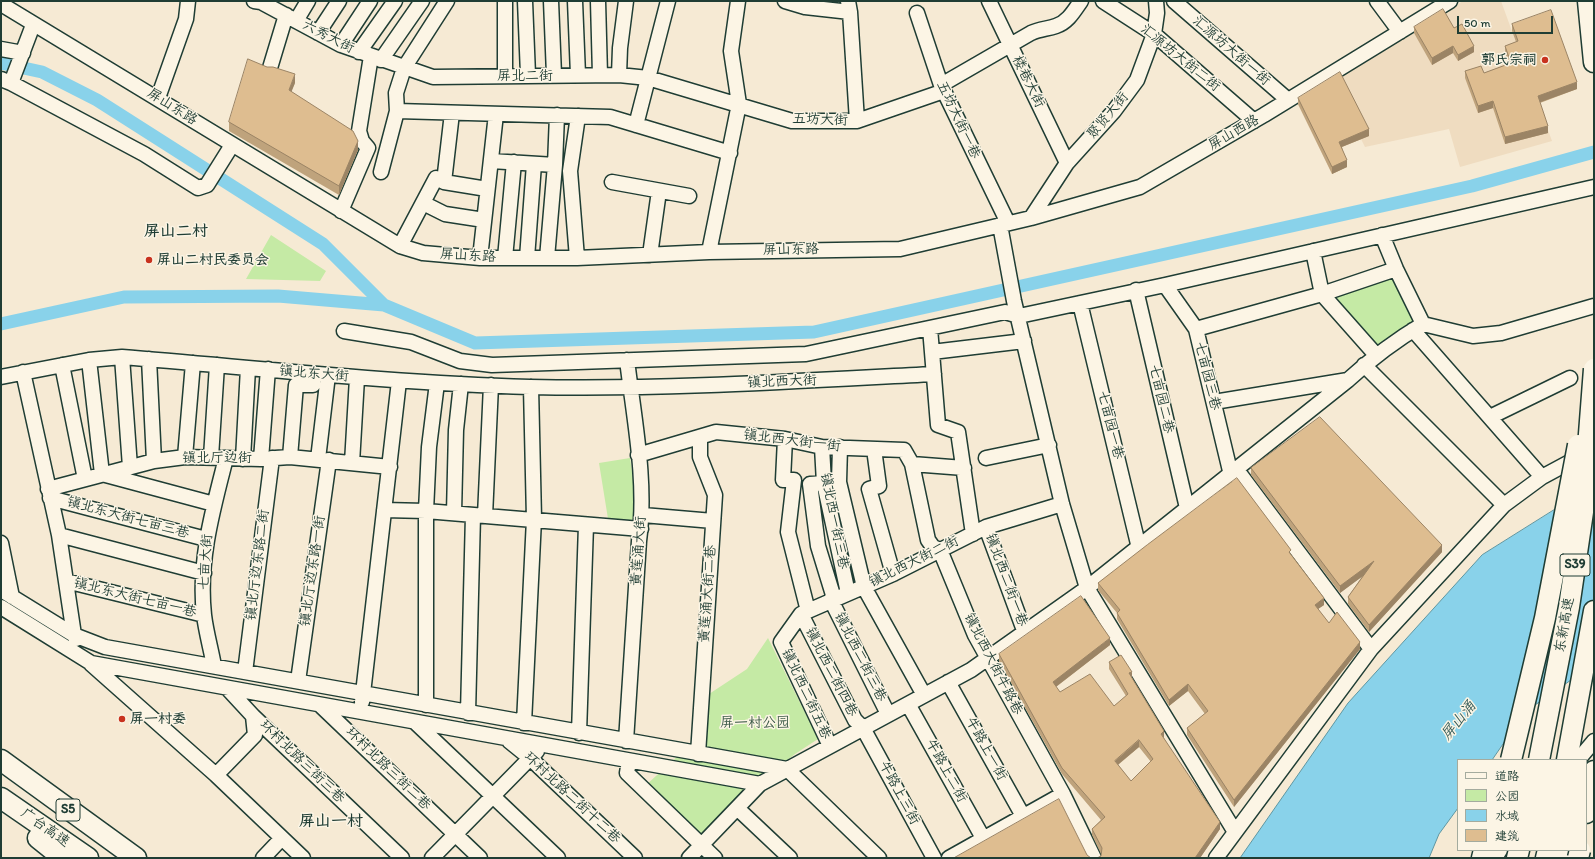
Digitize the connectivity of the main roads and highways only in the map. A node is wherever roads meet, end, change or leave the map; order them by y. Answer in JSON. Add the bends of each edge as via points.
{"nodes":[{"id":1,"x":1588,"y":1,"type":"edge"},
{"id":2,"x":1594,"y":62,"type":"edge"},
{"id":3,"x":1594,"y":372,"type":"edge"},
{"id":4,"x":1594,"y":611,"type":"edge"},
{"id":5,"x":1511,"y":759,"type":"edge"},
{"id":6,"x":1539,"y":759,"type":"edge"},
{"id":7,"x":1568,"y":759,"type":"edge"},
{"id":8,"x":1,"y":760,"type":"edge"},
{"id":9,"x":1594,"y":771,"type":"edge"},
{"id":10,"x":1,"y":798,"type":"edge"},
{"id":11,"x":1,"y":807,"type":"edge"},
{"id":12,"x":1587,"y":808,"type":"edge"},
{"id":13,"x":63,"y":858,"type":"edge"},
{"id":14,"x":88,"y":858,"type":"edge"},
{"id":15,"x":136,"y":858,"type":"edge"}],
"edges":[{"from":1,"to":2,"type":"highway"},
{"from":3,"to":5,"type":"highway","bridge":true,"via":[[1570,481],[1545,618]]},
{"from":3,"to":6,"type":"highway","name":"东新高速","number":"S39","bridge":true,"via":[[1583,512],[1570,606]]},
{"from":4,"to":7,"type":"highway","name":"东新高速"},
{"from":8,"to":15,"type":"highway","name":"广台高速","number":"S5"},
{"from":9,"to":12,"type":"highway"},
{"from":10,"to":14,"type":"highway","name":"广台高速","number":"S5"},
{"from":11,"to":13,"type":"highway"}]}
